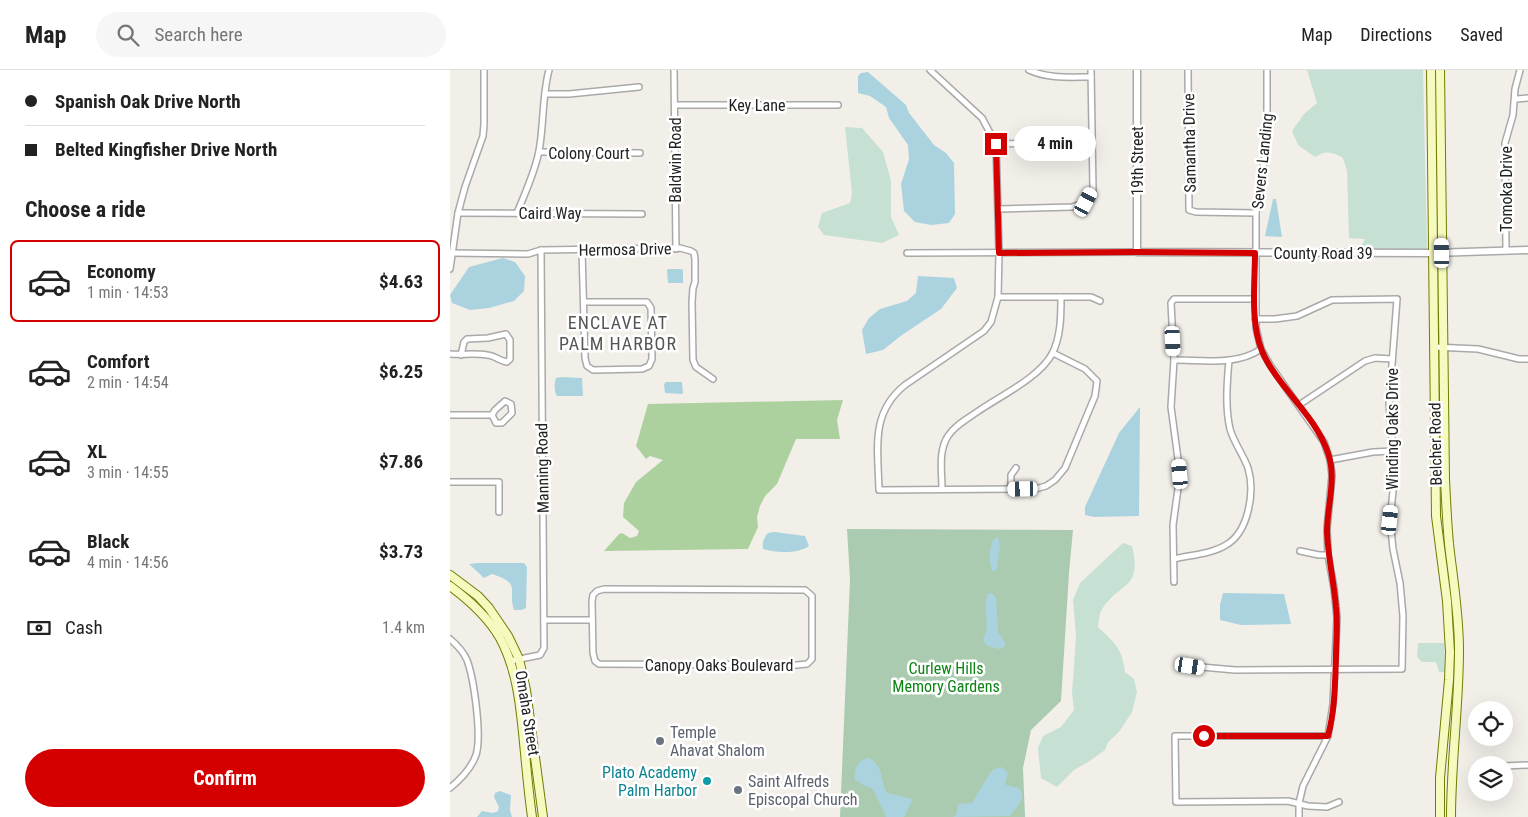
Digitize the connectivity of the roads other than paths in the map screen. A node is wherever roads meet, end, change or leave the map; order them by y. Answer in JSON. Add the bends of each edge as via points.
{"nodes":[{"id":1,"x":484,"y":70,"type":"edge"},
{"id":2,"x":550,"y":70,"type":"edge"},
{"id":3,"x":674,"y":70,"type":"edge"},
{"id":4,"x":930,"y":70,"type":"edge"},
{"id":5,"x":1029,"y":70,"type":"edge"},
{"id":6,"x":1092,"y":70,"type":"edge"},
{"id":7,"x":1137,"y":70,"type":"edge"},
{"id":8,"x":1188,"y":70,"type":"edge"},
{"id":9,"x":1267,"y":70,"type":"edge"},
{"id":10,"x":1431,"y":70,"type":"edge"},
{"id":11,"x":1440,"y":70,"type":"edge"},
{"id":12,"x":1520,"y":70,"type":"edge"},
{"id":13,"x":1091,"y":77,"type":"junction"},
{"id":14,"x":639,"y":88,"type":"dead end"},
{"id":15,"x":545,"y":94,"type":"junction"},
{"id":16,"x":1516,"y":98,"type":"junction"},
{"id":17,"x":1528,"y":98,"type":"edge"},
{"id":18,"x":838,"y":105,"type":"dead end"},
{"id":19,"x":675,"y":106,"type":"junction"},
{"id":20,"x":1092,"y":142,"type":"junction"},
{"id":21,"x":996,"y":144,"type":"junction"},
{"id":22,"x":539,"y":152,"type":"junction"},
{"id":23,"x":640,"y":153,"type":"dead end"},
{"id":24,"x":998,"y":209,"type":"junction"},
{"id":25,"x":458,"y":213,"type":"junction"},
{"id":26,"x":518,"y":213,"type":"junction"},
{"id":27,"x":1256,"y":213,"type":"junction"},
{"id":28,"x":642,"y":214,"type":"dead end"},
{"id":29,"x":676,"y":249,"type":"junction"},
{"id":30,"x":540,"y":250,"type":"junction"},
{"id":31,"x":582,"y":250,"type":"junction"},
{"id":32,"x":1528,"y":250,"type":"edge"},
{"id":33,"x":1506,"y":251,"type":"junction"},
{"id":34,"x":1137,"y":252,"type":"junction"},
{"id":35,"x":451,"y":253,"type":"edge"},
{"id":36,"x":907,"y":253,"type":"dead end"},
{"id":37,"x":999,"y":253,"type":"junction"},
{"id":38,"x":1255,"y":253,"type":"junction"},
{"id":39,"x":1433,"y":253,"type":"junction"},
{"id":40,"x":1442,"y":253,"type":"junction"},
{"id":41,"x":450,"y":268,"type":"edge"},
{"id":42,"x":998,"y":297,"type":"junction"},
{"id":43,"x":1061,"y":297,"type":"junction"},
{"id":44,"x":1255,"y":299,"type":"junction"},
{"id":45,"x":1100,"y":301,"type":"dead end"},
{"id":46,"x":584,"y":302,"type":"junction"},
{"id":47,"x":1255,"y":319,"type":"junction"},
{"id":48,"x":1434,"y":347,"type":"junction"},
{"id":49,"x":1443,"y":347,"type":"junction"},
{"id":50,"x":1261,"y":349,"type":"junction"},
{"id":51,"x":1052,"y":353,"type":"junction"},
{"id":52,"x":450,"y":354,"type":"edge"},
{"id":53,"x":461,"y":355,"type":"junction"},
{"id":54,"x":1528,"y":358,"type":"edge"},
{"id":55,"x":1174,"y":360,"type":"junction"},
{"id":56,"x":1229,"y":360,"type":"junction"},
{"id":57,"x":1392,"y":360,"type":"junction"},
{"id":58,"x":713,"y":379,"type":"dead end"},
{"id":59,"x":1299,"y":405,"type":"junction"},
{"id":60,"x":450,"y":415,"type":"edge"},
{"id":61,"x":492,"y":415,"type":"junction"},
{"id":62,"x":1394,"y":451,"type":"junction"},
{"id":63,"x":1330,"y":460,"type":"junction"},
{"id":64,"x":1016,"y":468,"type":"dead end"},
{"id":65,"x":450,"y":482,"type":"edge"},
{"id":66,"x":942,"y":489,"type":"junction"},
{"id":67,"x":1011,"y":489,"type":"junction"},
{"id":68,"x":499,"y":512,"type":"dead end"},
{"id":69,"x":1300,"y":551,"type":"dead end"},
{"id":70,"x":1328,"y":555,"type":"junction"},
{"id":71,"x":1174,"y":559,"type":"junction"},
{"id":72,"x":450,"y":575,"type":"edge"},
{"id":73,"x":1174,"y":582,"type":"dead end"},
{"id":74,"x":450,"y":586,"type":"edge"},
{"id":75,"x":544,"y":620,"type":"junction"},
{"id":76,"x":592,"y":620,"type":"junction"},
{"id":77,"x":450,"y":639,"type":"edge"},
{"id":78,"x":519,"y":659,"type":"junction"},
{"id":79,"x":510,"y":661,"type":"junction"},
{"id":80,"x":1178,"y":666,"type":"dead end"},
{"id":81,"x":1335,"y":670,"type":"junction"},
{"id":82,"x":523,"y":733,"type":"junction"},
{"id":83,"x":1328,"y":736,"type":"junction"},
{"id":84,"x":1444,"y":736,"type":"junction"},
{"id":85,"x":1528,"y":765,"type":"edge"},
{"id":86,"x":1513,"y":766,"type":"edge"},
{"id":87,"x":450,"y":788,"type":"edge"},
{"id":88,"x":1339,"y":802,"type":"dead end"},
{"id":89,"x":1299,"y":803,"type":"junction"},
{"id":90,"x":532,"y":817,"type":"edge"},
{"id":91,"x":537,"y":817,"type":"edge"},
{"id":92,"x":543,"y":817,"type":"edge"},
{"id":93,"x":1299,"y":817,"type":"edge"},
{"id":94,"x":1435,"y":817,"type":"edge"},
{"id":95,"x":1440,"y":817,"type":"edge"},
{"id":96,"x":1445,"y":817,"type":"edge"},
{"id":97,"x":1451,"y":817,"type":"edge"}],
"edges":[{"from":1,"to":25,"type":"street","via":[[483,136]]},
{"from":2,"to":15,"type":"street"},
{"from":3,"to":19,"type":"street","name":"Baldwin Road"},
{"from":4,"to":21,"type":"street","via":[[982,118]]},
{"from":5,"to":13,"type":"street","via":[[1054,77]]},
{"from":6,"to":13,"type":"street"},
{"from":7,"to":34,"type":"street","name":"19th Street"},
{"from":8,"to":27,"type":"street","name":"Samantha Drive","via":[[1189,210]]},
{"from":9,"to":27,"type":"street","name":"Severs Landing","via":[[1267,143]]},
{"from":10,"to":39,"type":"main road","name":"Belcher Road"},
{"from":11,"to":40,"type":"main road","name":"Belcher Road"},
{"from":12,"to":16,"type":"street","name":"Tomoka Drive"},
{"from":13,"to":20,"type":"street"},
{"from":14,"to":15,"type":"street"},
{"from":15,"to":22,"type":"street"},
{"from":16,"to":17,"type":"street"},
{"from":16,"to":33,"type":"street","name":"Tomoka Drive","via":[[1505,143]]},
{"from":18,"to":19,"type":"street","name":"Key Lane"},
{"from":19,"to":29,"type":"street","name":"Baldwin Road"},
{"from":20,"to":21,"type":"street"},
{"from":20,"to":24,"type":"street","via":[[1092,190],[1086,202],[1072,208]]},
{"from":21,"to":24,"type":"street"},
{"from":22,"to":23,"type":"street","name":"Colony Court"},
{"from":22,"to":26,"type":"street"},
{"from":24,"to":37,"type":"street"},
{"from":25,"to":26,"type":"street","name":"Caird Way"},
{"from":25,"to":35,"type":"street"},
{"from":26,"to":28,"type":"street","name":"Caird Way"},
{"from":27,"to":38,"type":"street","name":"Severs Landing"},
{"from":29,"to":31,"type":"street","name":"Hermosa Drive"},
{"from":29,"to":58,"type":"street","name":"Hermosa Drive","via":[[691,251],[696,258],[692,302],[693,360],[696,367]]},
{"from":30,"to":31,"type":"street","name":"Hermosa Drive"},
{"from":30,"to":35,"type":"street","name":"Hermosa Drive","via":[[528,254]]},
{"from":30,"to":75,"type":"street","name":"Manning Road"},
{"from":31,"to":46,"type":"street"},
{"from":32,"to":33,"type":"street","name":"County Road 39"},
{"from":33,"to":40,"type":"street","name":"County Road 39"},
{"from":34,"to":37,"type":"street","name":"County Road 39"},
{"from":34,"to":38,"type":"street","name":"County Road 39"},
{"from":35,"to":41,"type":"street"},
{"from":36,"to":37,"type":"street","name":"County Road 39"},
{"from":37,"to":42,"type":"street"},
{"from":38,"to":39,"type":"street","name":"County Road 39"},
{"from":38,"to":44,"type":"street","name":"Severs Landing"},
{"from":39,"to":40,"type":"street","name":"County Road 39"},
{"from":39,"to":48,"type":"main road","name":"Belcher Road"},
{"from":40,"to":49,"type":"main road","name":"Belcher Road"},
{"from":42,"to":43,"type":"street"},
{"from":42,"to":66,"type":"street","via":[[991,322],[984,332],[895,393],[887,403],[879,425],[879,490]]},
{"from":43,"to":45,"type":"street"},
{"from":43,"to":51,"type":"street","via":[[1060,325]]},
{"from":44,"to":47,"type":"street","name":"Severs Landing"},
{"from":44,"to":55,"type":"street","via":[[1174,299],[1171,303]]},
{"from":46,"to":46,"type":"street","via":[[587,366],[593,370],[649,366],[652,359],[651,308],[646,302]]},
{"from":47,"to":50,"type":"street","name":"Severs Landing"},
{"from":47,"to":57,"type":"street","name":"Winding Oaks Drive","via":[[1297,316],[1337,299],[1397,300]]},
{"from":48,"to":49,"type":"street"},
{"from":48,"to":84,"type":"main road","name":"Belcher Road","via":[[1436,516],[1450,633]]},
{"from":49,"to":54,"type":"street","via":[[1478,349],[1519,359]]},
{"from":49,"to":97,"type":"main road","name":"Belcher Road","via":[[1446,517],[1457,598],[1459,649]]},
{"from":50,"to":56,"type":"street","via":[[1246,358]]},
{"from":50,"to":59,"type":"street","name":"Severs Landing"},
{"from":51,"to":66,"type":"street","via":[[1032,376],[988,404],[947,437],[942,450]]},
{"from":51,"to":67,"type":"street","via":[[1085,369],[1097,381],[1096,396],[1065,468],[1058,477],[1035,489]]},
{"from":52,"to":53,"type":"street"},
{"from":53,"to":53,"type":"street","via":[[490,355],[506,362],[510,359],[510,340],[506,334],[467,339]]},
{"from":55,"to":56,"type":"street"},
{"from":55,"to":71,"type":"street","via":[[1171,407],[1180,474]]},
{"from":56,"to":71,"type":"street","via":[[1228,410],[1231,431],[1248,467],[1247,511],[1242,528],[1226,545]]},
{"from":57,"to":59,"type":"street","via":[[1375,358],[1365,361]]},
{"from":57,"to":62,"type":"street","name":"Winding Oaks Drive","via":[[1389,404]]},
{"from":59,"to":63,"type":"street","name":"Severs Landing","via":[[1324,442]]},
{"from":60,"to":61,"type":"street"},
{"from":61,"to":61,"type":"street","via":[[503,402],[511,404],[512,413],[502,423],[496,423]]},
{"from":62,"to":63,"type":"street"},
{"from":62,"to":81,"type":"street","name":"Winding Oaks Drive","via":[[1396,472],[1390,520],[1400,583],[1402,670]]},
{"from":63,"to":70,"type":"street","name":"Severs Landing"},
{"from":64,"to":67,"type":"street","via":[[1011,475]]},
{"from":65,"to":68,"type":"street","via":[[498,482]]},
{"from":66,"to":67,"type":"street"},
{"from":69,"to":70,"type":"street"},
{"from":70,"to":81,"type":"street","name":"Severs Landing","via":[[1337,618]]},
{"from":71,"to":73,"type":"street"},
{"from":72,"to":78,"type":"main road","name":"Omaha Street","via":[[489,608]]},
{"from":74,"to":79,"type":"main road","name":"Omaha Street","via":[[492,626]]},
{"from":75,"to":76,"type":"street"},
{"from":75,"to":78,"type":"street","name":"Manning Road","via":[[544,648],[540,655]]},
{"from":76,"to":76,"type":"street","name":"Canopy Oaks Boulevard","via":[[593,594],[604,589],[805,590],[812,596],[812,659],[797,666],[599,664],[593,652]]},
{"from":77,"to":87,"type":"street","via":[[466,659],[478,744],[467,773]]},
{"from":78,"to":79,"type":"street","name":"Manning Road"},
{"from":78,"to":92,"type":"main road","name":"Omaha Street"},
{"from":79,"to":82,"type":"main road","name":"Omaha Street"},
{"from":80,"to":81,"type":"street","via":[[1234,670]]},
{"from":81,"to":83,"type":"street","name":"Severs Landing"},
{"from":82,"to":90,"type":"main road","name":"Omaha Street"},
{"from":82,"to":91,"type":"main road"},
{"from":83,"to":89,"type":"street","name":"Severs Landing","via":[[1303,786]]},
{"from":83,"to":89,"type":"street","via":[[1175,736],[1176,802]]},
{"from":84,"to":94,"type":"main road","via":[[1436,778]]},
{"from":84,"to":95,"type":"main road","name":"Belcher Road"},
{"from":84,"to":96,"type":"main road"},
{"from":85,"to":86,"type":"street"},
{"from":88,"to":89,"type":"street","via":[[1327,807]]},
{"from":89,"to":93,"type":"street","name":"Severs Landing"}]}
